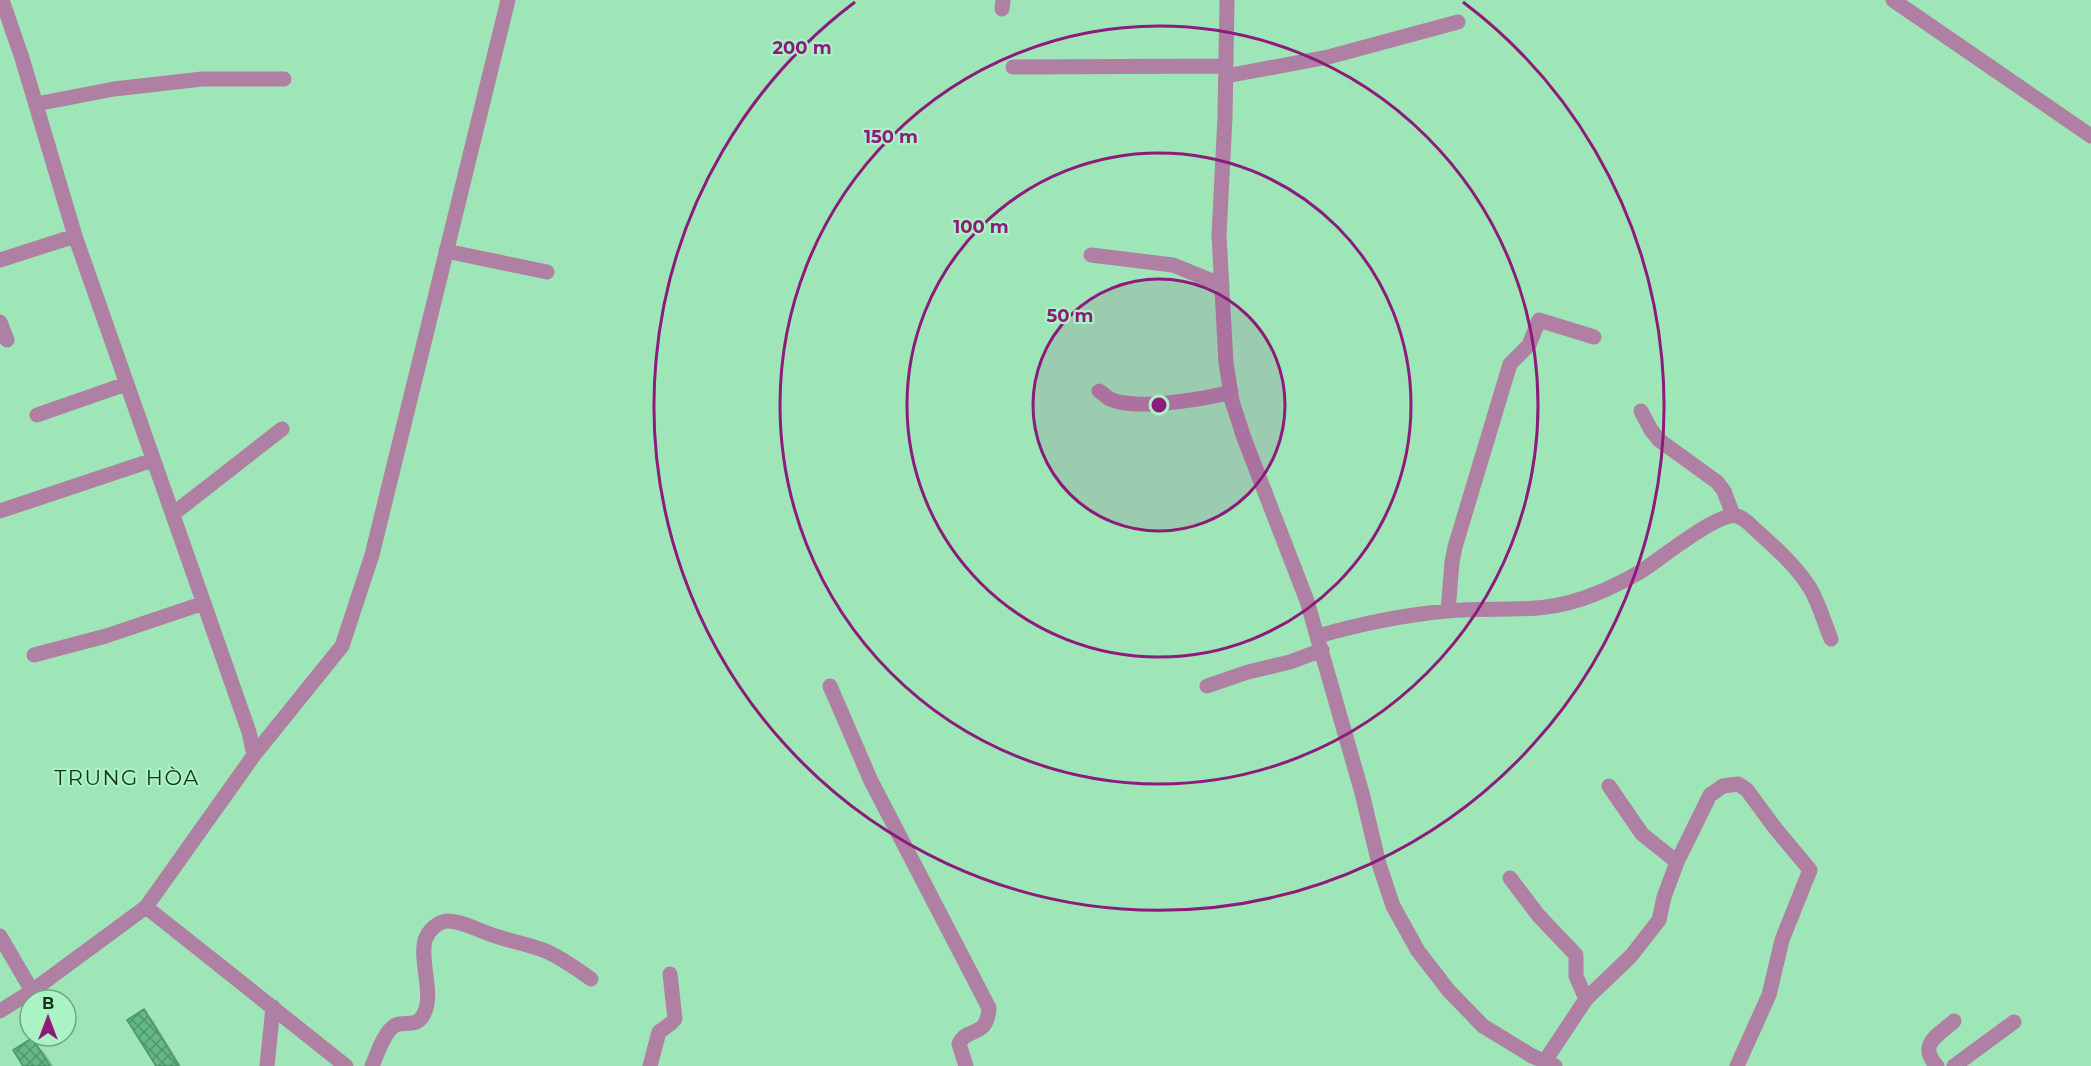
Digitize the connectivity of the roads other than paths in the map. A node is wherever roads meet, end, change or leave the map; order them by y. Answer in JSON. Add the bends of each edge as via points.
{"nodes":[{"id":1,"x":2,"y":0,"type":"edge"},
{"id":2,"x":508,"y":0,"type":"edge"},
{"id":3,"x":1227,"y":0,"type":"edge"},
{"id":4,"x":1893,"y":0,"type":"edge"},
{"id":5,"x":1458,"y":22,"type":"dead end"},
{"id":6,"x":1013,"y":67,"type":"dead end"},
{"id":7,"x":1226,"y":71,"type":"junction"},
{"id":8,"x":284,"y":79,"type":"dead end"},
{"id":9,"x":36,"y":104,"type":"junction"},
{"id":10,"x":2091,"y":136,"type":"edge"},
{"id":11,"x":75,"y":236,"type":"junction"},
{"id":12,"x":446,"y":251,"type":"junction"},
{"id":13,"x":1091,"y":255,"type":"dead end"},
{"id":14,"x":0,"y":260,"type":"edge"},
{"id":15,"x":547,"y":272,"type":"dead end"},
{"id":16,"x":1222,"y":285,"type":"junction"},
{"id":17,"x":0,"y":322,"type":"edge"},
{"id":18,"x":1594,"y":337,"type":"dead end"},
{"id":19,"x":7,"y":340,"type":"dead end"},
{"id":20,"x":126,"y":384,"type":"junction"},
{"id":21,"x":1099,"y":391,"type":"dead end"},
{"id":22,"x":1231,"y":392,"type":"junction"},
{"id":23,"x":1641,"y":411,"type":"dead end"},
{"id":24,"x":37,"y":415,"type":"dead end"},
{"id":25,"x":282,"y":429,"type":"dead end"},
{"id":26,"x":153,"y":460,"type":"junction"},
{"id":27,"x":0,"y":511,"type":"edge"},
{"id":28,"x":173,"y":514,"type":"junction"},
{"id":29,"x":1733,"y":515,"type":"junction"},
{"id":30,"x":204,"y":603,"type":"junction"},
{"id":31,"x":1448,"y":611,"type":"junction"},
{"id":32,"x":1831,"y":639,"type":"dead end"},
{"id":33,"x":1320,"y":643,"type":"junction"},
{"id":34,"x":34,"y":655,"type":"dead end"},
{"id":35,"x":830,"y":686,"type":"dead end"},
{"id":36,"x":1208,"y":686,"type":"dead end"},
{"id":37,"x":254,"y":755,"type":"junction"},
{"id":38,"x":1609,"y":786,"type":"dead end"},
{"id":39,"x":1677,"y":862,"type":"junction"},
{"id":40,"x":1510,"y":878,"type":"dead end"},
{"id":41,"x":146,"y":907,"type":"junction"},
{"id":42,"x":0,"y":936,"type":"edge"},
{"id":43,"x":670,"y":974,"type":"dead end"},
{"id":44,"x":591,"y":979,"type":"dead end"},
{"id":45,"x":30,"y":988,"type":"edge"},
{"id":46,"x":36,"y":988,"type":"edge"},
{"id":47,"x":1586,"y":999,"type":"junction"},
{"id":48,"x":18,"y":1000,"type":"edge"},
{"id":49,"x":273,"y":1007,"type":"junction"},
{"id":50,"x":0,"y":1011,"type":"edge"},
{"id":51,"x":1954,"y":1021,"type":"dead end"},
{"id":52,"x":2014,"y":1022,"type":"dead end"},
{"id":53,"x":1540,"y":1062,"type":"edge"},
{"id":54,"x":267,"y":1066,"type":"edge"},
{"id":55,"x":346,"y":1066,"type":"edge"},
{"id":56,"x":372,"y":1066,"type":"edge"},
{"id":57,"x":650,"y":1066,"type":"edge"},
{"id":58,"x":966,"y":1066,"type":"edge"},
{"id":59,"x":1737,"y":1066,"type":"edge"},
{"id":60,"x":1937,"y":1066,"type":"edge"},
{"id":61,"x":1954,"y":1066,"type":"edge"}],
"edges":[{"from":1,"to":9,"type":"street"},
{"from":2,"to":12,"type":"street"},
{"from":3,"to":7,"type":"street"},
{"from":4,"to":10,"type":"street"},
{"from":5,"to":7,"type":"street","via":[[1328,57]]},
{"from":6,"to":7,"type":"street"},
{"from":7,"to":16,"type":"street","via":[[1219,236]]},
{"from":8,"to":9,"type":"street","via":[[202,79],[114,89]]},
{"from":9,"to":11,"type":"street"},
{"from":11,"to":14,"type":"street"},
{"from":11,"to":20,"type":"street"},
{"from":12,"to":15,"type":"street"},
{"from":12,"to":37,"type":"street","via":[[372,555],[342,646]]},
{"from":13,"to":16,"type":"street","via":[[1173,265]]},
{"from":16,"to":22,"type":"street"},
{"from":17,"to":19,"type":"street"},
{"from":18,"to":31,"type":"street","via":[[1539,320],[1528,345],[1510,364],[1455,547]]},
{"from":20,"to":24,"type":"street"},
{"from":20,"to":26,"type":"street"},
{"from":21,"to":22,"type":"street","via":[[1126,403],[1160,403]]},
{"from":22,"to":33,"type":"street","via":[[1244,438]]},
{"from":23,"to":29,"type":"street","via":[[1659,440],[1717,482]]},
{"from":25,"to":28,"type":"street"},
{"from":26,"to":27,"type":"street"},
{"from":26,"to":28,"type":"street"},
{"from":28,"to":30,"type":"street"},
{"from":29,"to":31,"type":"street","via":[[1595,594],[1535,609]]},
{"from":29,"to":32,"type":"street","via":[[1742,517],[1798,571]]},
{"from":30,"to":34,"type":"street"},
{"from":30,"to":37,"type":"street"},
{"from":31,"to":33,"type":"street","via":[[1362,624]]},
{"from":33,"to":36,"type":"street","via":[[1290,662]]},
{"from":33,"to":53,"type":"street","via":[[1392,906],[1418,951],[1449,992],[1483,1026]]},
{"from":35,"to":58,"type":"street","via":[[871,781],[989,1008],[985,1026],[962,1038],[959,1044]]},
{"from":37,"to":41,"type":"street"},
{"from":38,"to":39,"type":"street","via":[[1642,834]]},
{"from":39,"to":47,"type":"street","via":[[1659,920],[1631,956]]},
{"from":39,"to":59,"type":"street","via":[[1710,795],[1723,786],[1738,784],[1747,790],[1810,870],[1782,940],[1769,995]]},
{"from":40,"to":47,"type":"street","via":[[1576,955],[1576,976]]},
{"from":41,"to":46,"type":"street"},
{"from":41,"to":49,"type":"street"},
{"from":42,"to":45,"type":"street"},
{"from":43,"to":57,"type":"street","via":[[675,1018],[659,1032]]},
{"from":44,"to":56,"type":"street","via":[[548,952],[446,921],[432,928],[425,940],[427,998],[422,1018],[391,1028]]},
{"from":47,"to":53,"type":"street"},
{"from":48,"to":50,"type":"street"},
{"from":49,"to":54,"type":"street"},
{"from":49,"to":55,"type":"street"},
{"from":51,"to":60,"type":"street","via":[[1929,1045],[1927,1051]]},
{"from":52,"to":61,"type":"street"}]}
